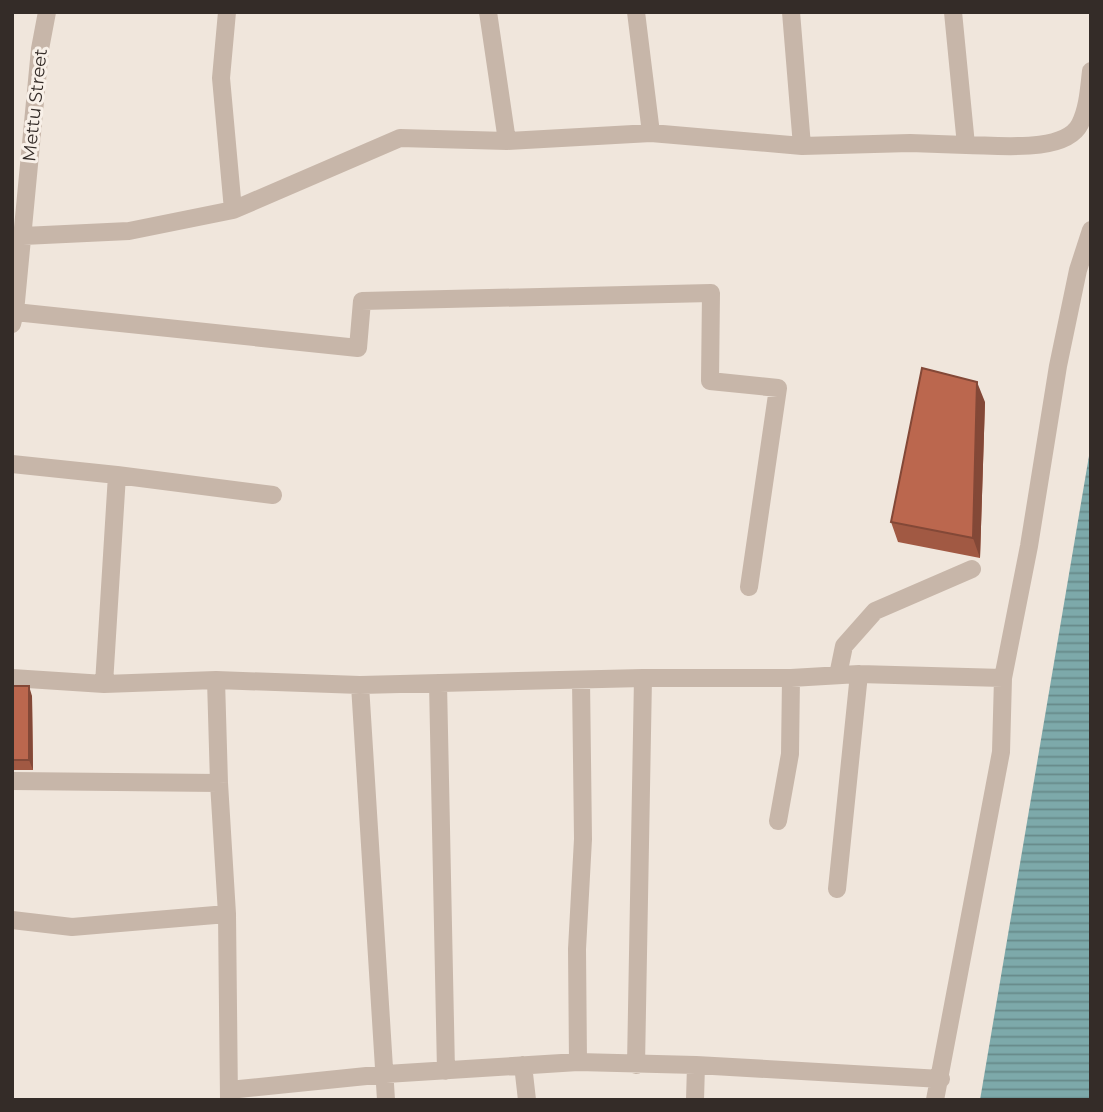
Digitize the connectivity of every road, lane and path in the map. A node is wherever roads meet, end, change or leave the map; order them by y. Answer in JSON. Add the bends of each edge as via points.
{"nodes":[{"id":1,"x":47,"y":12,"type":"edge"},
{"id":2,"x":227,"y":12,"type":"edge"},
{"id":3,"x":488,"y":12,"type":"edge"},
{"id":4,"x":636,"y":12,"type":"edge"},
{"id":5,"x":791,"y":12,"type":"edge"},
{"id":6,"x":953,"y":12,"type":"edge"},
{"id":7,"x":1091,"y":71,"type":"edge"},
{"id":8,"x":651,"y":134,"type":"junction"},
{"id":9,"x":507,"y":141,"type":"junction"},
{"id":10,"x":802,"y":145,"type":"junction"},
{"id":11,"x":966,"y":145,"type":"junction"},
{"id":12,"x":21,"y":161,"type":"edge"},
{"id":13,"x":233,"y":210,"type":"junction"},
{"id":14,"x":1091,"y":230,"type":"edge"},
{"id":15,"x":23,"y":236,"type":"junction"},
{"id":16,"x":14,"y":318,"type":"edge"},
{"id":17,"x":12,"y":464,"type":"edge"},
{"id":18,"x":117,"y":475,"type":"junction"},
{"id":19,"x":273,"y":495,"type":"dead end"},
{"id":20,"x":972,"y":569,"type":"dead end"},
{"id":21,"x":749,"y":587,"type":"dead end"},
{"id":22,"x":859,"y":674,"type":"junction"},
{"id":23,"x":838,"y":675,"type":"junction"},
{"id":24,"x":12,"y":678,"type":"edge"},
{"id":25,"x":643,"y":678,"type":"junction"},
{"id":26,"x":791,"y":678,"type":"junction"},
{"id":27,"x":1003,"y":678,"type":"junction"},
{"id":28,"x":216,"y":680,"type":"junction"},
{"id":29,"x":581,"y":680,"type":"junction"},
{"id":30,"x":104,"y":684,"type":"junction"},
{"id":31,"x":438,"y":684,"type":"junction"},
{"id":32,"x":360,"y":685,"type":"junction"},
{"id":33,"x":12,"y":781,"type":"edge"},
{"id":34,"x":219,"y":783,"type":"junction"},
{"id":35,"x":778,"y":821,"type":"dead end"},
{"id":36,"x":837,"y":889,"type":"dead end"},
{"id":37,"x":227,"y":914,"type":"junction"},
{"id":38,"x":12,"y":920,"type":"edge"},
{"id":39,"x":578,"y":1062,"type":"junction"},
{"id":40,"x":523,"y":1065,"type":"junction"},
{"id":41,"x":636,"y":1065,"type":"junction"},
{"id":42,"x":696,"y":1065,"type":"junction"},
{"id":43,"x":446,"y":1071,"type":"junction"},
{"id":44,"x":386,"y":1074,"type":"junction"},
{"id":45,"x":941,"y":1079,"type":"junction"},
{"id":46,"x":229,"y":1095,"type":"edge"},
{"id":47,"x":386,"y":1100,"type":"edge"},
{"id":48,"x":527,"y":1100,"type":"edge"},
{"id":49,"x":695,"y":1100,"type":"edge"},
{"id":50,"x":935,"y":1100,"type":"edge"}],
"edges":[{"from":1,"to":12,"type":"street","name":"Mettu Street"},
{"from":2,"to":13,"type":"street","via":[[221,78]]},
{"from":3,"to":9,"type":"street"},
{"from":4,"to":8,"type":"street"},
{"from":5,"to":10,"type":"street"},
{"from":6,"to":11,"type":"street"},
{"from":7,"to":11,"type":"street","via":[[1079,125],[1067,138],[1050,144]]},
{"from":8,"to":9,"type":"street"},
{"from":8,"to":10,"type":"street"},
{"from":9,"to":13,"type":"street","via":[[400,138]]},
{"from":10,"to":11,"type":"street"},
{"from":12,"to":15,"type":"street","name":"Mettu Street"},
{"from":13,"to":15,"type":"street","via":[[130,231]]},
{"from":14,"to":27,"type":"street","via":[[1058,366]]},
{"from":15,"to":16,"type":"street","name":"Mettu Street"},
{"from":16,"to":21,"type":"street","via":[[358,348],[362,301],[712,293],[710,381],[778,388]]},
{"from":17,"to":18,"type":"street"},
{"from":18,"to":19,"type":"street"},
{"from":18,"to":30,"type":"street"},
{"from":20,"to":23,"type":"street","via":[[875,611],[844,646]]},
{"from":22,"to":23,"type":"street"},
{"from":22,"to":27,"type":"street"},
{"from":22,"to":36,"type":"street"},
{"from":23,"to":26,"type":"street"},
{"from":24,"to":30,"type":"street"},
{"from":25,"to":26,"type":"street"},
{"from":25,"to":29,"type":"street"},
{"from":25,"to":41,"type":"street"},
{"from":26,"to":35,"type":"street","via":[[790,754]]},
{"from":27,"to":45,"type":"street","via":[[1001,752]]},
{"from":28,"to":30,"type":"street"},
{"from":28,"to":32,"type":"street"},
{"from":28,"to":34,"type":"street"},
{"from":29,"to":31,"type":"street"},
{"from":29,"to":39,"type":"street"},
{"from":31,"to":32,"type":"street"},
{"from":31,"to":43,"type":"street"},
{"from":32,"to":44,"type":"street"},
{"from":33,"to":34,"type":"street"},
{"from":34,"to":37,"type":"street"},
{"from":37,"to":38,"type":"street","via":[[72,927]]},
{"from":37,"to":46,"type":"street"},
{"from":39,"to":40,"type":"street"},
{"from":39,"to":41,"type":"street"},
{"from":40,"to":43,"type":"street"},
{"from":40,"to":48,"type":"street"},
{"from":41,"to":42,"type":"street"},
{"from":42,"to":45,"type":"street"},
{"from":42,"to":49,"type":"street"},
{"from":43,"to":44,"type":"street"},
{"from":44,"to":46,"type":"street"},
{"from":44,"to":47,"type":"street"},
{"from":45,"to":50,"type":"street"}]}
